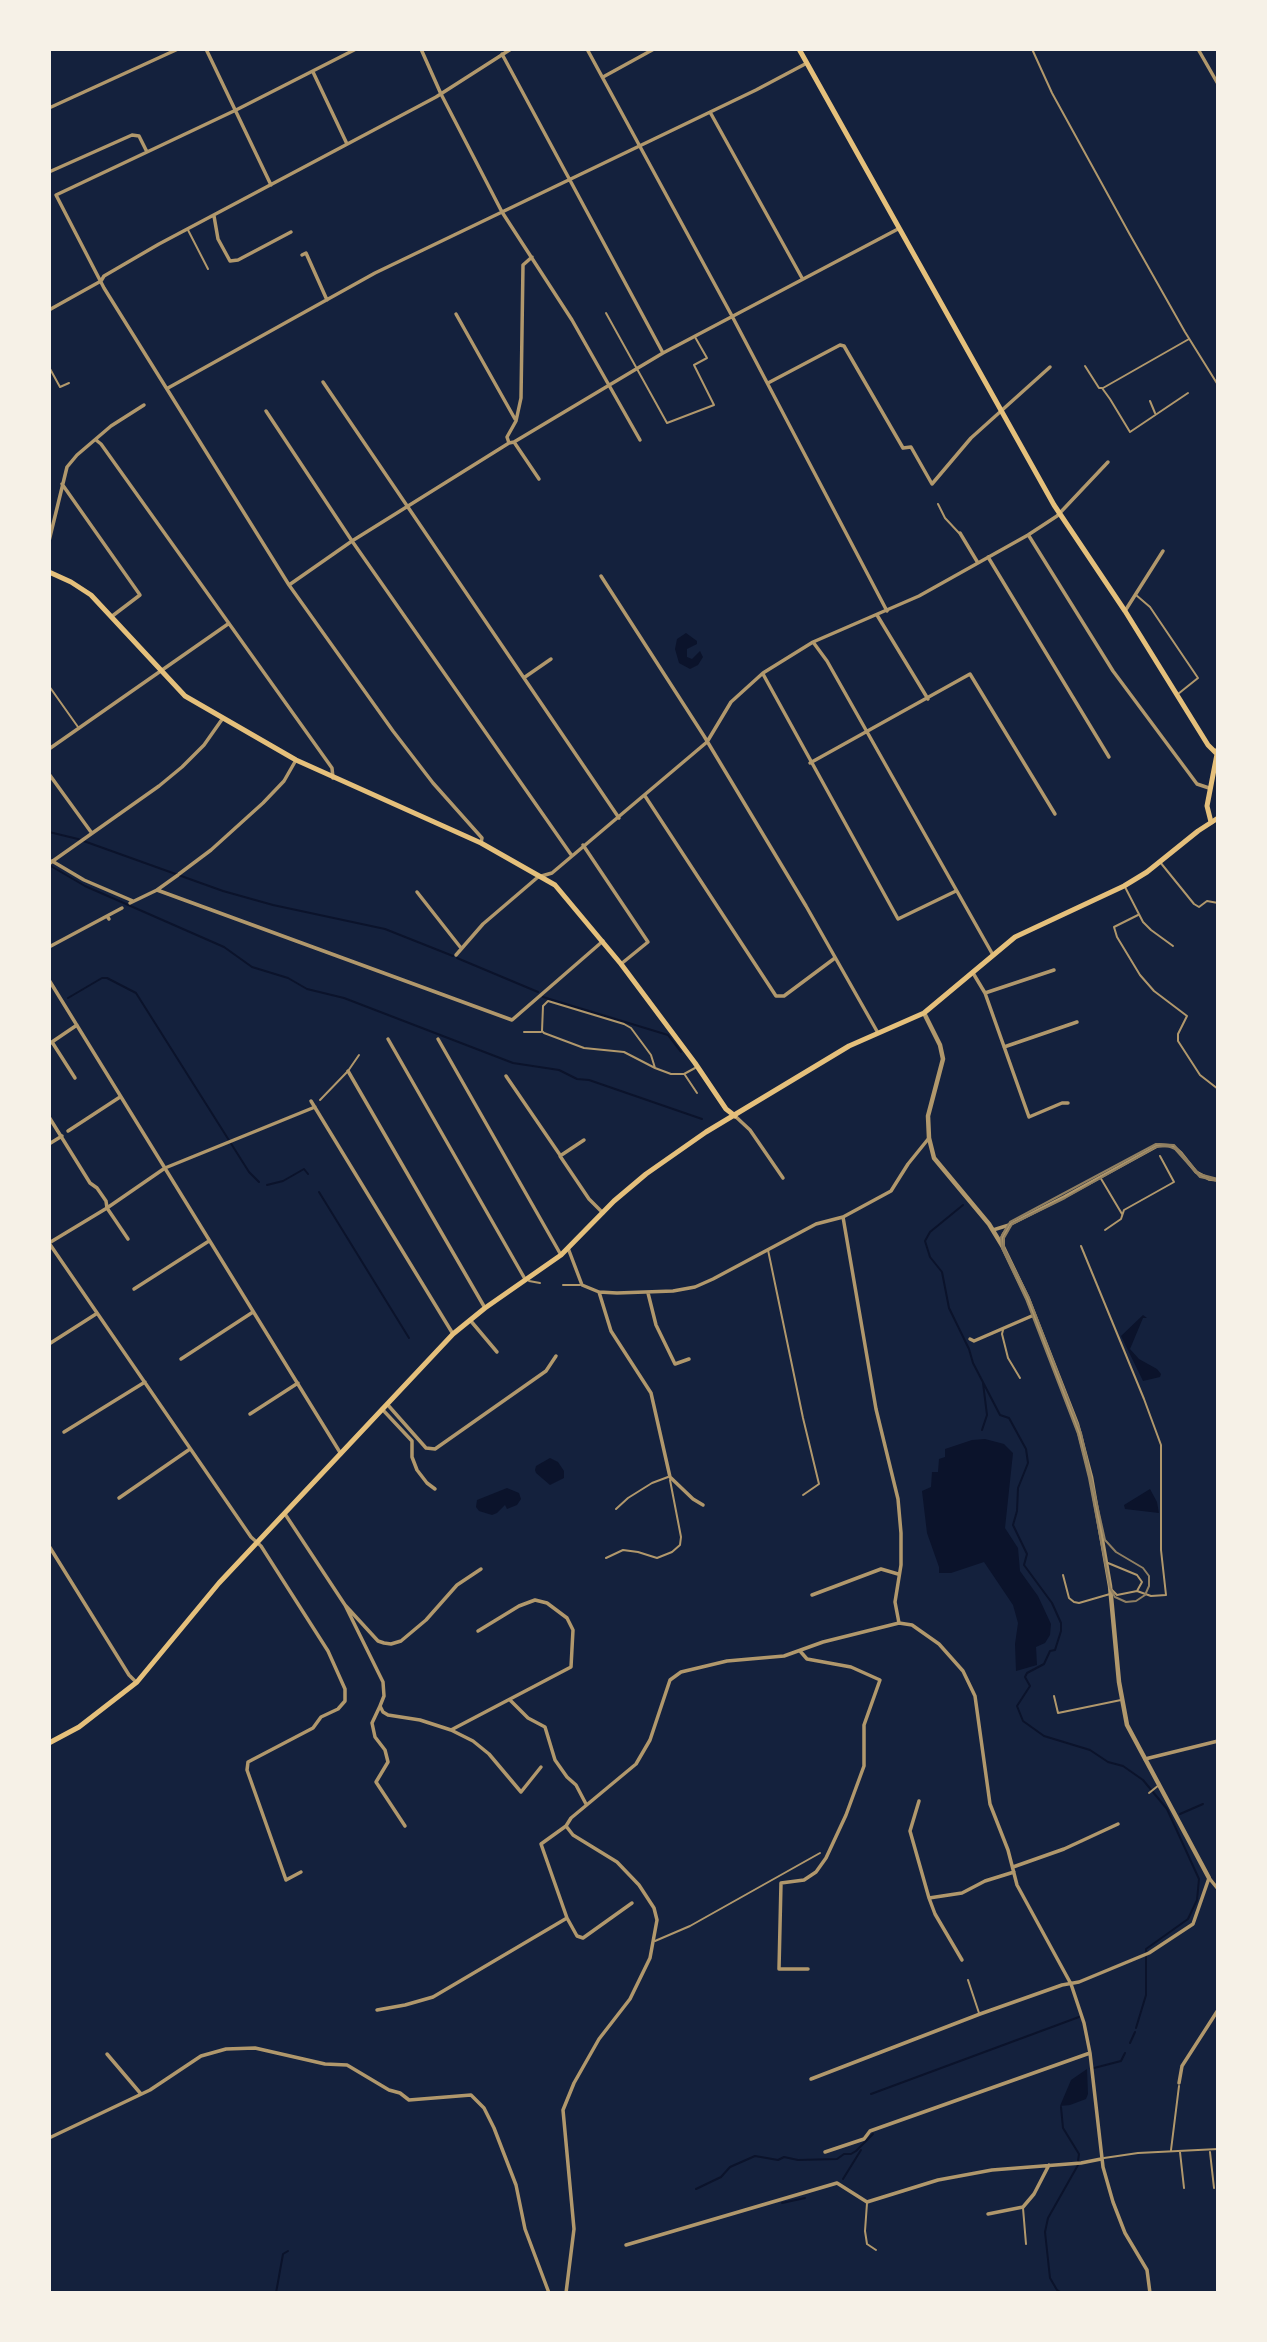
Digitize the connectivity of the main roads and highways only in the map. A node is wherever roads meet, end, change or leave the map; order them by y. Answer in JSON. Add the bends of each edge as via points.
{"nodes":[{"id":1,"x":799,"y":49,"type":"edge"},
{"id":2,"x":49,"y":572,"type":"edge"},
{"id":3,"x":1217,"y":751,"type":"edge"},
{"id":4,"x":1218,"y":818,"type":"edge"},
{"id":5,"x":1210,"y":822,"type":"junction"},
{"id":6,"x":735,"y":1116,"type":"junction"},
{"id":7,"x":49,"y":1743,"type":"edge"}],
"edges":[{"from":1,"to":3,"type":"main road","via":[[1060,513],[1208,745]]},
{"from":2,"to":6,"type":"main road","via":[[90,595],[185,696],[296,760],[481,843],[543,876],[603,941]]},
{"from":3,"to":5,"type":"main road","via":[[1207,806]]},
{"from":4,"to":5,"type":"main road"},
{"from":5,"to":6,"type":"main road","via":[[1124,886],[1015,937],[924,1013],[849,1046]]},
{"from":6,"to":7,"type":"main road","via":[[664,1161],[561,1255],[453,1334],[257,1542],[137,1682],[79,1727]]}]}
